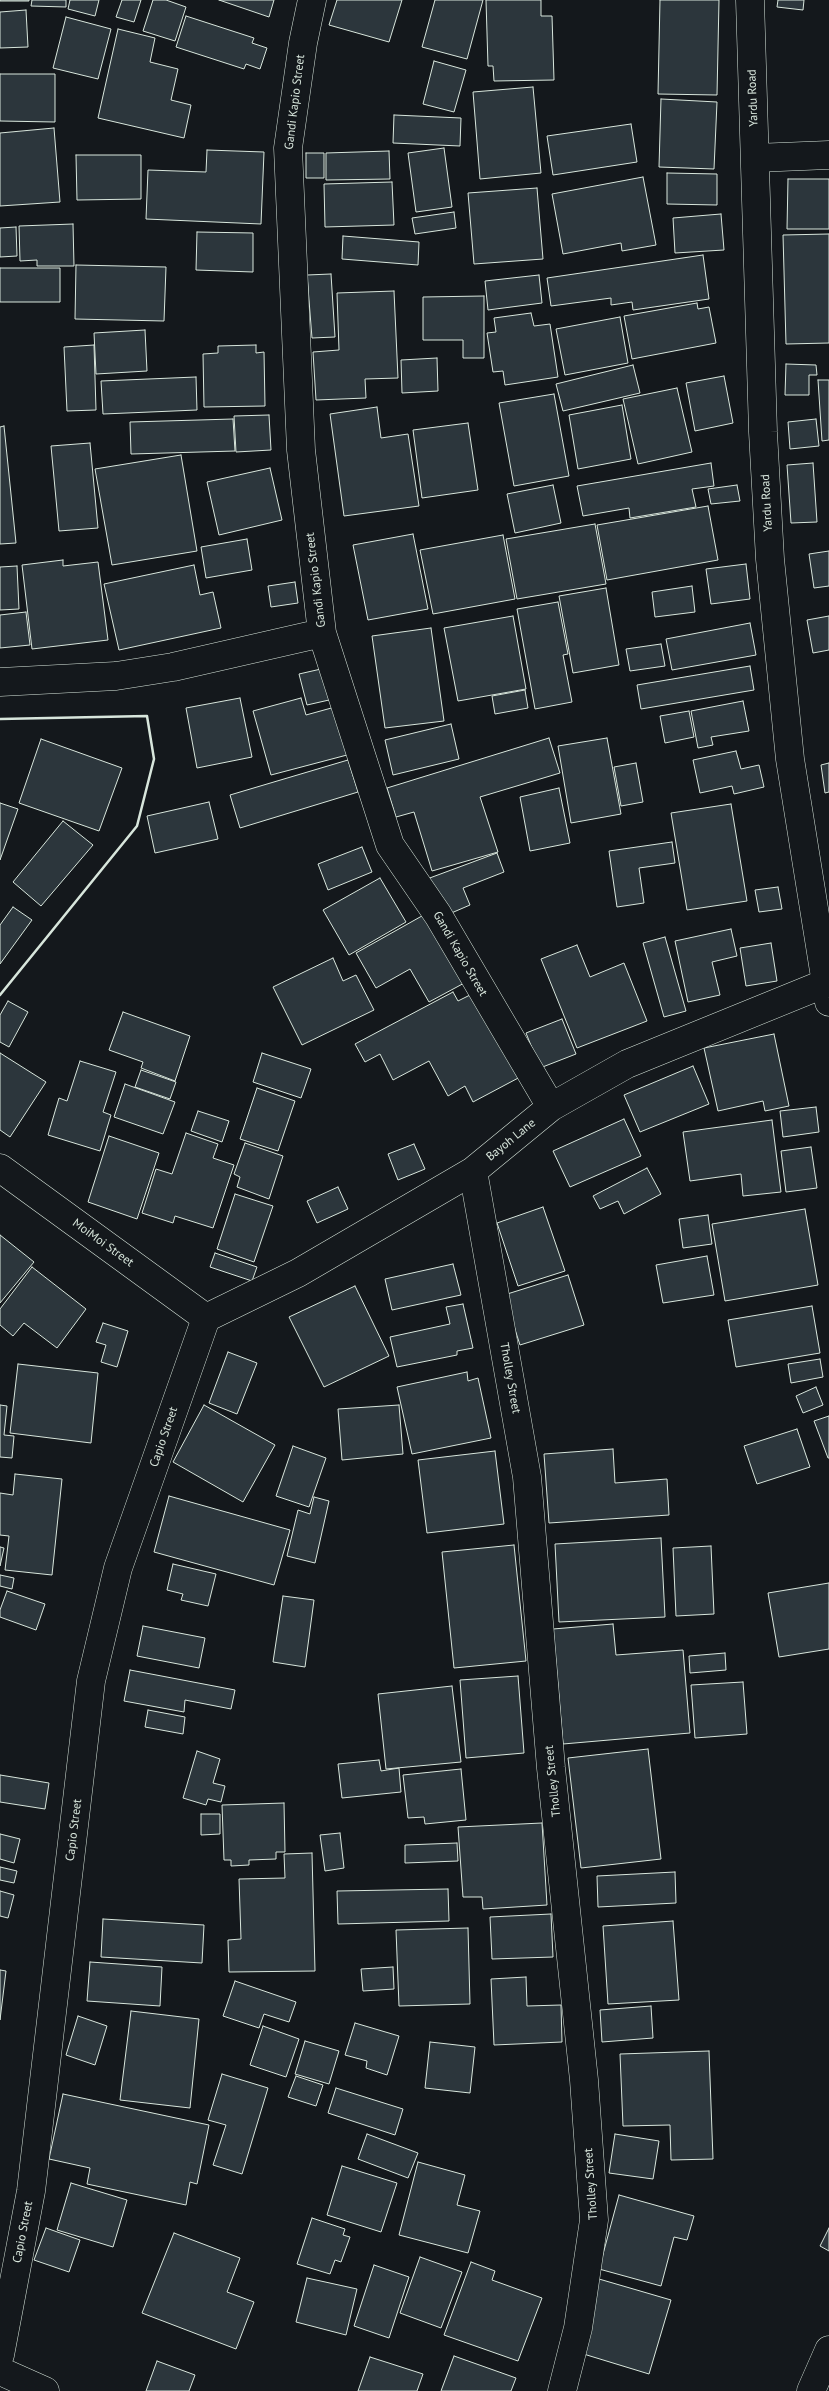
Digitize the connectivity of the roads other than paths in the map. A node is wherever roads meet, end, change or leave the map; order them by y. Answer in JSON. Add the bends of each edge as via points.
{"nodes":[{"id":1,"x":312,"y":0,"type":"edge"},
{"id":2,"x":750,"y":0,"type":"edge"},
{"id":3,"x":829,"y":155,"type":"edge"},
{"id":4,"x":755,"y":158,"type":"junction"},
{"id":5,"x":322,"y":633,"type":"junction"},
{"id":6,"x":0,"y":682,"type":"edge"},
{"id":7,"x":828,"y":992,"type":"edge"},
{"id":8,"x":551,"y":1107,"type":"junction"},
{"id":9,"x":0,"y":1168,"type":"edge"},
{"id":10,"x":474,"y":1171,"type":"junction"},
{"id":11,"x":206,"y":1318,"type":"junction"},
{"id":12,"x":829,"y":2350,"type":"edge"},
{"id":13,"x":0,"y":2356,"type":"edge"},
{"id":14,"x":0,"y":2371,"type":"edge"},
{"id":15,"x":45,"y":2391,"type":"edge"},
{"id":16,"x":562,"y":2391,"type":"edge"},
{"id":17,"x":811,"y":2391,"type":"edge"}],
"edges":[{"from":1,"to":5,"type":"street","name":"Gandi Kapio Street","via":[[288,148],[301,450]]},
{"from":2,"to":4,"type":"street","name":"Yardu Road"},
{"from":3,"to":4,"type":"street"},
{"from":4,"to":7,"type":"street","name":"Yardu Road","via":[[770,559],[790,759]]},
{"from":5,"to":6,"type":"street","via":[[173,667],[116,676]]},
{"from":5,"to":8,"type":"street","name":"Gandi Kapio Street","via":[[390,844],[438,915]]},
{"from":7,"to":8,"type":"street","name":"Bayoh Lane","via":[[626,1064]]},
{"from":8,"to":10,"type":"street","name":"Bayoh Lane"},
{"from":9,"to":11,"type":"street","name":"MoiMoi Street"},
{"from":10,"to":11,"type":"street","name":"Bayoh Lane","via":[[298,1273]]},
{"from":10,"to":16,"type":"street","name":"Tholley Street","via":[[527,1477],[551,1768],[584,2080],[594,2220],[578,2328]]},
{"from":11,"to":13,"type":"street","name":"Capio Street","via":[[118,1568],[92,1681],[31,2191]]},
{"from":12,"to":17,"type":"street"},
{"from":14,"to":15,"type":"street"}]}
